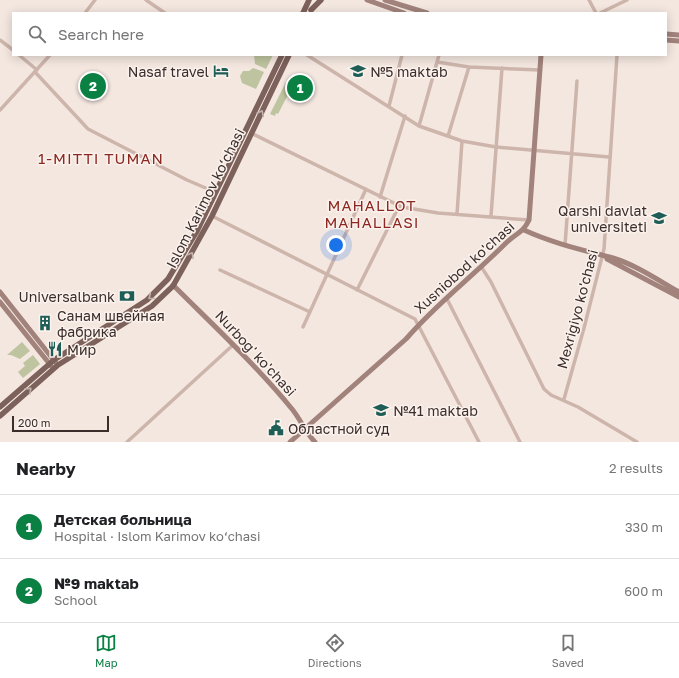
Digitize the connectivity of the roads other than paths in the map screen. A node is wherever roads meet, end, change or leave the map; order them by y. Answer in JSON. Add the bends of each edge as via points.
{"nodes":[{"id":1,"x":95,"y":0,"type":"edge"},
{"id":2,"x":146,"y":0,"type":"edge"},
{"id":3,"x":309,"y":0,"type":"edge"},
{"id":4,"x":316,"y":0,"type":"edge"},
{"id":5,"x":321,"y":0,"type":"edge"},
{"id":6,"x":367,"y":0,"type":"edge"},
{"id":7,"x":385,"y":0,"type":"edge"},
{"id":8,"x":589,"y":0,"type":"edge"},
{"id":9,"x":627,"y":0,"type":"edge"},
{"id":10,"x":86,"y":12,"type":"edge"},
{"id":11,"x":164,"y":12,"type":"edge"},
{"id":12,"x":303,"y":12,"type":"edge"},
{"id":13,"x":310,"y":12,"type":"edge"},
{"id":14,"x":401,"y":12,"type":"edge"},
{"id":15,"x":424,"y":12,"type":"edge"},
{"id":16,"x":595,"y":12,"type":"edge"},
{"id":17,"x":602,"y":12,"type":"edge"},
{"id":18,"x":667,"y":34,"type":"edge"},
{"id":19,"x":679,"y":35,"type":"edge"},
{"id":20,"x":0,"y":40,"type":"edge"},
{"id":21,"x":667,"y":40,"type":"edge"},
{"id":22,"x":679,"y":41,"type":"edge"},
{"id":23,"x":12,"y":49,"type":"edge"},
{"id":24,"x":20,"y":56,"type":"edge"},
{"id":25,"x":49,"y":56,"type":"edge"},
{"id":26,"x":282,"y":56,"type":"edge"},
{"id":27,"x":289,"y":56,"type":"edge"},
{"id":28,"x":309,"y":56,"type":"edge"},
{"id":29,"x":402,"y":56,"type":"edge"},
{"id":30,"x":439,"y":56,"type":"edge"},
{"id":31,"x":541,"y":56,"type":"edge"},
{"id":32,"x":617,"y":56,"type":"edge"},
{"id":33,"x":438,"y":62,"type":"junction"},
{"id":34,"x":469,"y":67,"type":"junction"},
{"id":35,"x":502,"y":68,"type":"junction"},
{"id":36,"x":540,"y":70,"type":"junction"},
{"id":37,"x":36,"y":71,"type":"junction"},
{"id":38,"x":577,"y":81,"type":"dead end"},
{"id":39,"x":389,"y":106,"type":"junction"},
{"id":40,"x":0,"y":110,"type":"edge"},
{"id":41,"x":405,"y":116,"type":"junction"},
{"id":42,"x":419,"y":126,"type":"junction"},
{"id":43,"x":251,"y":133,"type":"junction"},
{"id":44,"x":448,"y":136,"type":"junction"},
{"id":45,"x":462,"y":141,"type":"junction"},
{"id":46,"x":496,"y":147,"type":"junction"},
{"id":47,"x":535,"y":150,"type":"junction"},
{"id":48,"x":572,"y":154,"type":"junction"},
{"id":49,"x":610,"y":157,"type":"junction"},
{"id":50,"x":366,"y":189,"type":"junction"},
{"id":51,"x":216,"y":192,"type":"junction"},
{"id":52,"x":380,"y":197,"type":"junction"},
{"id":53,"x":399,"y":206,"type":"junction"},
{"id":54,"x":457,"y":214,"type":"junction"},
{"id":55,"x":212,"y":216,"type":"junction"},
{"id":56,"x":491,"y":216,"type":"junction"},
{"id":57,"x":529,"y":220,"type":"junction"},
{"id":58,"x":524,"y":230,"type":"junction"},
{"id":59,"x":197,"y":231,"type":"junction"},
{"id":60,"x":203,"y":234,"type":"junction"},
{"id":61,"x":565,"y":245,"type":"junction"},
{"id":62,"x":603,"y":256,"type":"junction"},
{"id":63,"x":482,"y":268,"type":"junction"},
{"id":64,"x":220,"y":270,"type":"dead end"},
{"id":65,"x":327,"y":274,"type":"junction"},
{"id":66,"x":173,"y":285,"type":"junction"},
{"id":67,"x":358,"y":290,"type":"junction"},
{"id":68,"x":0,"y":292,"type":"edge"},
{"id":69,"x":679,"y":292,"type":"edge"},
{"id":70,"x":679,"y":297,"type":"edge"},
{"id":71,"x":447,"y":298,"type":"junction"},
{"id":72,"x":0,"y":302,"type":"edge"},
{"id":73,"x":310,"y":312,"type":"junction"},
{"id":74,"x":418,"y":324,"type":"junction"},
{"id":75,"x":303,"y":327,"type":"dead end"},
{"id":76,"x":233,"y":345,"type":"junction"},
{"id":77,"x":54,"y":365,"type":"junction"},
{"id":78,"x":564,"y":399,"type":"junction"},
{"id":79,"x":0,"y":407,"type":"edge"},
{"id":80,"x":0,"y":416,"type":"edge"},
{"id":81,"x":303,"y":428,"type":"junction"},
{"id":82,"x":127,"y":442,"type":"edge"},
{"id":83,"x":290,"y":442,"type":"edge"},
{"id":84,"x":315,"y":442,"type":"edge"},
{"id":85,"x":479,"y":442,"type":"edge"},
{"id":86,"x":520,"y":442,"type":"edge"},
{"id":87,"x":637,"y":442,"type":"edge"}],
"edges":[{"from":1,"to":10,"type":"street"},
{"from":2,"to":11,"type":"street"},
{"from":3,"to":12,"type":"main road"},
{"from":4,"to":13,"type":"main road"},
{"from":5,"to":13,"type":"main road"},
{"from":6,"to":14,"type":"street"},
{"from":7,"to":15,"type":"street"},
{"from":8,"to":16,"type":"street"},
{"from":9,"to":17,"type":"street"},
{"from":18,"to":19,"type":"street"},
{"from":20,"to":23,"type":"street"},
{"from":21,"to":22,"type":"street"},
{"from":24,"to":37,"type":"street"},
{"from":25,"to":37,"type":"street"},
{"from":26,"to":51,"type":"main road","name":"Islom Karimov ko‘chasi"},
{"from":43,"to":27,"type":"main road","name":"Islom Karimov ko‘chasi","one_way":true},
{"from":28,"to":39,"type":"street"},
{"from":29,"to":39,"type":"street"},
{"from":30,"to":33,"type":"street"},
{"from":31,"to":36,"type":"street","name":"Xusniobod ko'chasi"},
{"from":32,"to":49,"type":"street","name":"Mexrigiyo ko'chasi"},
{"from":33,"to":34,"type":"street"},
{"from":33,"to":42,"type":"street"},
{"from":34,"to":35,"type":"street"},
{"from":34,"to":44,"type":"street"},
{"from":35,"to":36,"type":"street"},
{"from":35,"to":46,"type":"street"},
{"from":36,"to":47,"type":"street","name":"Xusniobod ko'chasi"},
{"from":37,"to":40,"type":"street"},
{"from":37,"to":51,"type":"street","via":[[88,130]]},
{"from":38,"to":48,"type":"street"},
{"from":39,"to":41,"type":"street"},
{"from":41,"to":42,"type":"street"},
{"from":41,"to":52,"type":"street"},
{"from":42,"to":44,"type":"street"},
{"from":43,"to":50,"type":"street"},
{"from":43,"to":55,"type":"main road","name":"Islom Karimov ko‘chasi"},
{"from":44,"to":45,"type":"street"},
{"from":45,"to":46,"type":"street"},
{"from":45,"to":54,"type":"street"},
{"from":46,"to":47,"type":"street"},
{"from":46,"to":56,"type":"street"},
{"from":47,"to":48,"type":"street"},
{"from":47,"to":57,"type":"street","name":"Xusniobod ko'chasi"},
{"from":48,"to":49,"type":"street"},
{"from":48,"to":61,"type":"street"},
{"from":49,"to":62,"type":"street","name":"Mexrigiyo ko'chasi"},
{"from":50,"to":52,"type":"street"},
{"from":50,"to":65,"type":"street"},
{"from":51,"to":59,"type":"main road","name":"Islom Karimov ko‘chasi"},
{"from":52,"to":53,"type":"street"},
{"from":53,"to":54,"type":"street"},
{"from":53,"to":67,"type":"street"},
{"from":54,"to":56,"type":"street"},
{"from":55,"to":60,"type":"main road","name":"Islom Karimov ko‘chasi"},
{"from":55,"to":65,"type":"street"},
{"from":56,"to":57,"type":"street"},
{"from":57,"to":58,"type":"street","name":"Xusniobod ko'chasi"},
{"from":58,"to":61,"type":"street"},
{"from":58,"to":63,"type":"street","name":"Xusniobod ko'chasi","via":[[513,237]]},
{"from":59,"to":60,"type":"main road","via":[[200,230]]},
{"from":59,"to":77,"type":"main road","name":"Islom Karimov ko‘chasi","one_way":true,"via":[[177,266],[158,291]]},
{"from":66,"to":60,"type":"main road","name":"Islom Karimov ko‘chasi","one_way":true},
{"from":61,"to":62,"type":"street"},
{"from":62,"to":69,"type":"street","via":[[635,268]]},
{"from":62,"to":70,"type":"street"},
{"from":62,"to":78,"type":"street","name":"Mexrigiyo ko'chasi"},
{"from":63,"to":71,"type":"street","name":"Xusniobod ko'chasi"},
{"from":63,"to":78,"type":"street","via":[[544,389]]},
{"from":64,"to":73,"type":"street"},
{"from":65,"to":67,"type":"street"},
{"from":65,"to":73,"type":"street"},
{"from":66,"to":76,"type":"street","name":"Nurbog' ko'chasi"},
{"from":66,"to":77,"type":"main road","name":"Islom Karimov ko‘chasi","via":[[152,306]]},
{"from":67,"to":74,"type":"street","via":[[415,319]]},
{"from":68,"to":77,"type":"street"},
{"from":71,"to":74,"type":"street","name":"Xusniobod ko'chasi"},
{"from":71,"to":86,"type":"street"},
{"from":72,"to":77,"type":"street"},
{"from":73,"to":75,"type":"street"},
{"from":74,"to":81,"type":"street","name":"Xusniobod ko'chasi","via":[[406,339]]},
{"from":74,"to":85,"type":"street"},
{"from":76,"to":81,"type":"street","name":"Nurbog' ko'chasi","via":[[293,410]]},
{"from":76,"to":82,"type":"street"},
{"from":77,"to":79,"type":"main road","name":"Islom Karimov ko‘chasi"},
{"from":80,"to":77,"type":"main road","name":"Islom Karimov ko‘chasi","one_way":true},
{"from":78,"to":87,"type":"street"},
{"from":81,"to":83,"type":"street","name":"Xusniobod ko'chasi"},
{"from":81,"to":84,"type":"street","name":"Nurbog' ko'chasi"}]}
